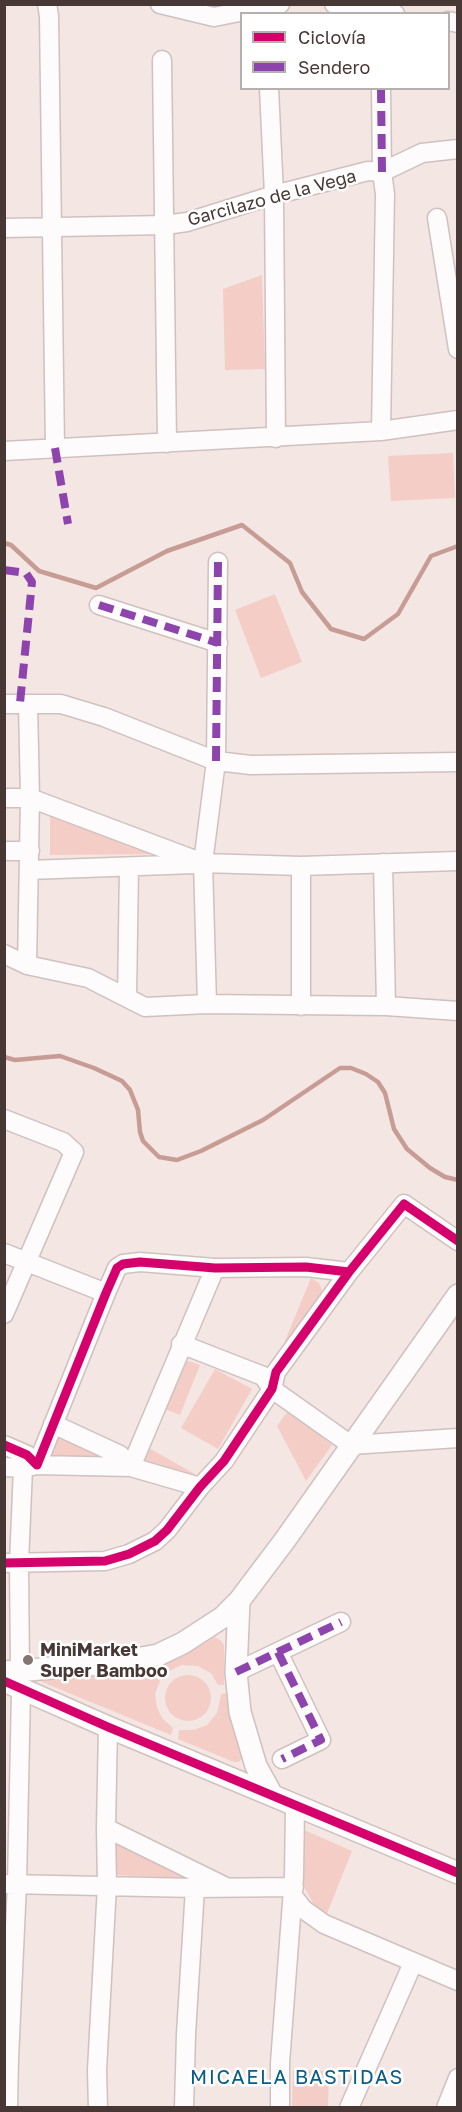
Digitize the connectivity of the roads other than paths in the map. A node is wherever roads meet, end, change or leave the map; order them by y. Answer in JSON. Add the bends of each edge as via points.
{"nodes":[{"id":1,"x":47,"y":4,"type":"edge"},
{"id":2,"x":160,"y":4,"type":"edge"},
{"id":3,"x":280,"y":4,"type":"edge"},
{"id":4,"x":334,"y":4,"type":"edge"},
{"id":5,"x":383,"y":12,"type":"edge"},
{"id":6,"x":162,"y":60,"type":"dead end"},
{"id":7,"x":269,"y":90,"type":"edge"},
{"id":8,"x":381,"y":90,"type":"edge"},
{"id":9,"x":458,"y":149,"type":"edge"},
{"id":10,"x":382,"y":172,"type":"junction"},
{"id":11,"x":273,"y":195,"type":"junction"},
{"id":12,"x":437,"y":218,"type":"dead end"},
{"id":13,"x":165,"y":225,"type":"junction"},
{"id":14,"x":52,"y":227,"type":"junction"},
{"id":15,"x":4,"y":228,"type":"edge"},
{"id":16,"x":455,"y":318,"type":"edge"},
{"id":17,"x":458,"y":349,"type":"edge"},
{"id":18,"x":458,"y":420,"type":"edge"},
{"id":19,"x":381,"y":431,"type":"junction"},
{"id":20,"x":276,"y":438,"type":"junction"},
{"id":21,"x":167,"y":443,"type":"junction"},
{"id":22,"x":55,"y":448,"type":"junction"},
{"id":23,"x":4,"y":451,"type":"edge"},
{"id":24,"x":218,"y":562,"type":"dead end"},
{"id":25,"x":99,"y":605,"type":"dead end"},
{"id":26,"x":218,"y":643,"type":"junction"},
{"id":27,"x":4,"y":704,"type":"edge"},
{"id":28,"x":28,"y":704,"type":"junction"},
{"id":29,"x":216,"y":761,"type":"junction"},
{"id":30,"x":458,"y":762,"type":"edge"},
{"id":31,"x":4,"y":798,"type":"edge"},
{"id":32,"x":30,"y":798,"type":"junction"},
{"id":33,"x":4,"y":851,"type":"edge"},
{"id":34,"x":29,"y":861,"type":"junction"},
{"id":35,"x":458,"y":861,"type":"edge"},
{"id":36,"x":203,"y":863,"type":"junction"},
{"id":37,"x":383,"y":863,"type":"junction"},
{"id":38,"x":301,"y":866,"type":"junction"},
{"id":39,"x":129,"y":867,"type":"junction"},
{"id":40,"x":4,"y":954,"type":"edge"},
{"id":41,"x":27,"y":965,"type":"junction"},
{"id":42,"x":127,"y":997,"type":"junction"},
{"id":43,"x":207,"y":1004,"type":"junction"},
{"id":44,"x":301,"y":1006,"type":"junction"},
{"id":45,"x":386,"y":1006,"type":"junction"},
{"id":46,"x":458,"y":1011,"type":"edge"},
{"id":47,"x":4,"y":1119,"type":"edge"},
{"id":48,"x":458,"y":1241,"type":"edge"},
{"id":49,"x":4,"y":1253,"type":"edge"},
{"id":50,"x":27,"y":1263,"type":"junction"},
{"id":51,"x":215,"y":1268,"type":"junction"},
{"id":52,"x":349,"y":1272,"type":"junction"},
{"id":53,"x":106,"y":1293,"type":"junction"},
{"id":54,"x":458,"y":1295,"type":"edge"},
{"id":55,"x":4,"y":1314,"type":"edge"},
{"id":56,"x":181,"y":1344,"type":"junction"},
{"id":57,"x":272,"y":1389,"type":"junction"},
{"id":58,"x":53,"y":1424,"type":"junction"},
{"id":59,"x":458,"y":1438,"type":"edge"},
{"id":60,"x":4,"y":1445,"type":"edge"},
{"id":61,"x":351,"y":1445,"type":"junction"},
{"id":62,"x":21,"y":1467,"type":"edge"},
{"id":63,"x":131,"y":1467,"type":"junction"},
{"id":64,"x":200,"y":1487,"type":"junction"},
{"id":65,"x":12,"y":1563,"type":"edge"},
{"id":66,"x":239,"y":1601,"type":"junction"},
{"id":67,"x":341,"y":1622,"type":"dead end"},
{"id":68,"x":279,"y":1652,"type":"junction"},
{"id":69,"x":236,"y":1672,"type":"junction"},
{"id":70,"x":12,"y":1678,"type":"edge"},
{"id":71,"x":108,"y":1727,"type":"junction"},
{"id":72,"x":282,"y":1759,"type":"dead end"},
{"id":73,"x":272,"y":1795,"type":"junction"},
{"id":74,"x":296,"y":1807,"type":"junction"},
{"id":75,"x":105,"y":1828,"type":"junction"},
{"id":76,"x":458,"y":1873,"type":"edge"},
{"id":77,"x":11,"y":1884,"type":"edge"},
{"id":78,"x":107,"y":1885,"type":"junction"},
{"id":79,"x":195,"y":1888,"type":"junction"},
{"id":80,"x":228,"y":1888,"type":"junction"},
{"id":81,"x":293,"y":1892,"type":"junction"},
{"id":82,"x":413,"y":1963,"type":"junction"},
{"id":83,"x":458,"y":1981,"type":"edge"},
{"id":84,"x":458,"y":2078,"type":"edge"},
{"id":85,"x":9,"y":2108,"type":"edge"},
{"id":86,"x":98,"y":2108,"type":"edge"},
{"id":87,"x":184,"y":2108,"type":"edge"},
{"id":88,"x":280,"y":2108,"type":"edge"},
{"id":89,"x":349,"y":2108,"type":"edge"},
{"id":90,"x":446,"y":2108,"type":"edge"}],
"edges":[{"from":1,"to":14,"type":"street"},
{"from":2,"to":3,"type":"street","via":[[214,17]]},
{"from":4,"to":5,"type":"street"},
{"from":6,"to":13,"type":"street"},
{"from":7,"to":11,"type":"street"},
{"from":8,"to":10,"type":"street"},
{"from":9,"to":10,"type":"street","via":[[422,153]]},
{"from":10,"to":11,"type":"street","name":"Garcilazo de la Vega","via":[[368,171]]},
{"from":10,"to":19,"type":"street","name":"Garcilazo de la Vega","via":[[385,194]]},
{"from":11,"to":13,"type":"street","name":"Garcilazo de la Vega"},
{"from":11,"to":20,"type":"street"},
{"from":12,"to":16,"type":"street"},
{"from":13,"to":14,"type":"street","name":"Garcilazo de la Vega"},
{"from":13,"to":21,"type":"street"},
{"from":14,"to":15,"type":"street","name":"Garcilazo de la Vega"},
{"from":14,"to":22,"type":"street"},
{"from":16,"to":17,"type":"street"},
{"from":18,"to":19,"type":"street"},
{"from":19,"to":20,"type":"street"},
{"from":20,"to":21,"type":"street"},
{"from":21,"to":22,"type":"street"},
{"from":22,"to":23,"type":"street"},
{"from":24,"to":26,"type":"street"},
{"from":25,"to":26,"type":"street"},
{"from":26,"to":29,"type":"street"},
{"from":27,"to":28,"type":"street"},
{"from":28,"to":29,"type":"street","via":[[61,704],[104,717]]},
{"from":28,"to":32,"type":"street"},
{"from":29,"to":30,"type":"street","via":[[251,765]]},
{"from":29,"to":36,"type":"street"},
{"from":31,"to":32,"type":"street"},
{"from":32,"to":34,"type":"street"},
{"from":32,"to":36,"type":"street"},
{"from":33,"to":34,"type":"street"},
{"from":34,"to":39,"type":"street"},
{"from":34,"to":41,"type":"street"},
{"from":35,"to":37,"type":"street"},
{"from":36,"to":38,"type":"street"},
{"from":36,"to":39,"type":"street"},
{"from":36,"to":43,"type":"street"},
{"from":37,"to":38,"type":"street"},
{"from":37,"to":45,"type":"street"},
{"from":38,"to":44,"type":"street"},
{"from":39,"to":42,"type":"street"},
{"from":40,"to":41,"type":"street"},
{"from":41,"to":42,"type":"street","via":[[88,978]]},
{"from":42,"to":43,"type":"street","via":[[145,1007]]},
{"from":43,"to":44,"type":"street"},
{"from":44,"to":45,"type":"street"},
{"from":45,"to":46,"type":"street"},
{"from":47,"to":50,"type":"street","via":[[63,1142],[74,1152]]},
{"from":48,"to":52,"type":"street","via":[[404,1203]]},
{"from":49,"to":50,"type":"street"},
{"from":50,"to":53,"type":"street"},
{"from":50,"to":55,"type":"street"},
{"from":51,"to":52,"type":"street","via":[[306,1267]]},
{"from":51,"to":53,"type":"street","via":[[131,1262],[117,1268]]},
{"from":51,"to":56,"type":"street"},
{"from":52,"to":57,"type":"street","via":[[276,1372]]},
{"from":53,"to":58,"type":"street"},
{"from":54,"to":61,"type":"street"},
{"from":56,"to":57,"type":"street","via":[[263,1376]]},
{"from":56,"to":63,"type":"street"},
{"from":57,"to":61,"type":"street"},
{"from":57,"to":64,"type":"street","via":[[224,1461]]},
{"from":58,"to":62,"type":"street"},
{"from":58,"to":63,"type":"street","via":[[120,1455]]},
{"from":59,"to":61,"type":"street"},
{"from":60,"to":62,"type":"street","via":[[27,1455]]},
{"from":61,"to":66,"type":"street"},
{"from":62,"to":63,"type":"street"},
{"from":62,"to":65,"type":"street"},
{"from":63,"to":64,"type":"street"},
{"from":64,"to":65,"type":"street","via":[[167,1530],[129,1554],[95,1563]]},
{"from":65,"to":70,"type":"street"},
{"from":66,"to":69,"type":"street"},
{"from":66,"to":70,"type":"street","via":[[209,1627],[158,1655]]},
{"from":67,"to":68,"type":"street"},
{"from":68,"to":69,"type":"street"},
{"from":68,"to":72,"type":"street","via":[[321,1740]]},
{"from":69,"to":73,"type":"street","via":[[240,1712],[248,1740],[256,1766]]},
{"from":70,"to":71,"type":"street"},
{"from":70,"to":77,"type":"street"},
{"from":71,"to":73,"type":"street"},
{"from":71,"to":75,"type":"street"},
{"from":73,"to":74,"type":"street"},
{"from":74,"to":76,"type":"street"},
{"from":74,"to":81,"type":"street"},
{"from":75,"to":78,"type":"street"},
{"from":75,"to":80,"type":"street"},
{"from":77,"to":78,"type":"street"},
{"from":77,"to":85,"type":"street"},
{"from":78,"to":79,"type":"street"},
{"from":78,"to":86,"type":"street"},
{"from":79,"to":80,"type":"street"},
{"from":79,"to":87,"type":"street"},
{"from":80,"to":81,"type":"street"},
{"from":81,"to":82,"type":"street","via":[[303,1909],[324,1924]]},
{"from":81,"to":88,"type":"street"},
{"from":82,"to":83,"type":"street"},
{"from":82,"to":89,"type":"street"},
{"from":84,"to":90,"type":"street"}]}
